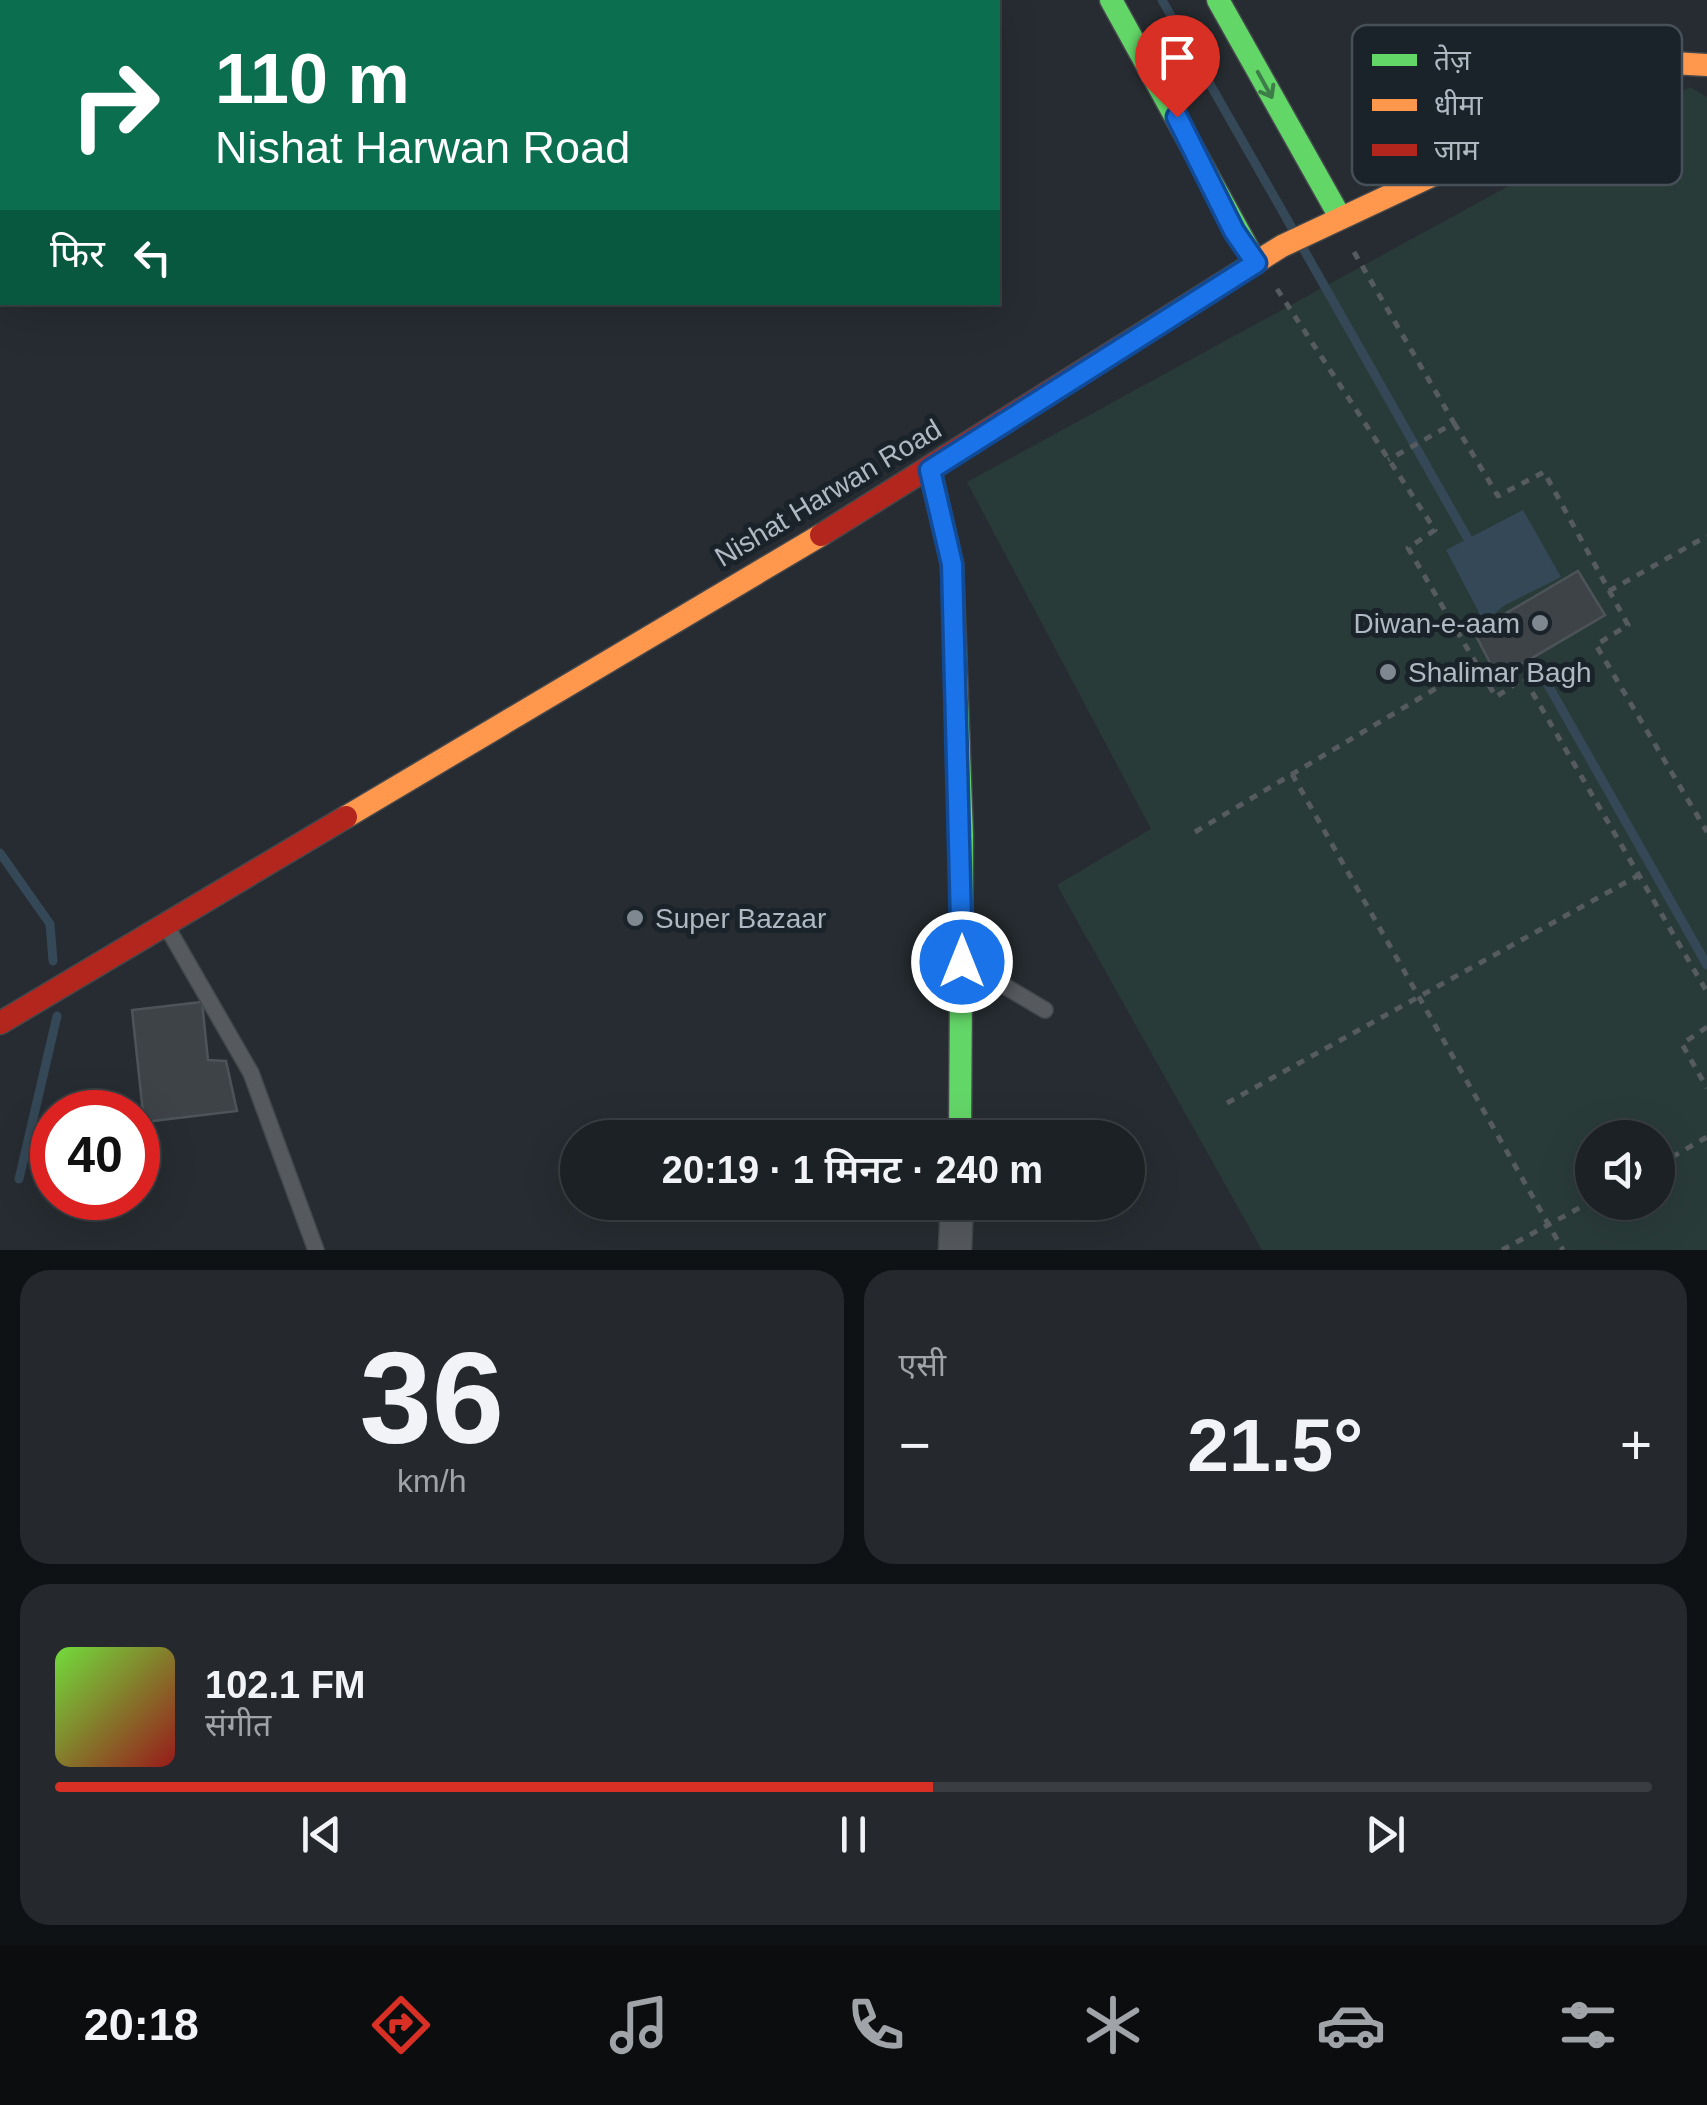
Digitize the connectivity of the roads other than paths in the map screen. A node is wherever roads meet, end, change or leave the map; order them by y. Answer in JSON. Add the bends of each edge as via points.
{"nodes":[{"id":1,"x":1110,"y":0,"type":"edge"},
{"id":2,"x":1218,"y":0,"type":"edge"},
{"id":3,"x":1682,"y":63,"type":"edge"},
{"id":4,"x":1707,"y":64,"type":"edge"},
{"id":5,"x":1408,"y":185,"type":"edge"},
{"id":6,"x":1335,"y":219,"type":"junction"},
{"id":7,"x":1261,"y":259,"type":"junction"},
{"id":8,"x":930,"y":470,"type":"junction"},
{"id":9,"x":165,"y":923,"type":"junction"},
{"id":10,"x":962,"y":962,"type":"junction"},
{"id":11,"x":1044,"y":1010,"type":"dead end"},
{"id":12,"x":0,"y":1023,"type":"edge"},
{"id":13,"x":960,"y":1120,"type":"edge"},
{"id":14,"x":957,"y":1220,"type":"edge"},
{"id":15,"x":316,"y":1250,"type":"edge"},
{"id":16,"x":955,"y":1250,"type":"edge"}],
"edges":[{"from":1,"to":7,"type":"main road"},
{"from":2,"to":6,"type":"main road","one_way":true},
{"from":3,"to":4,"type":"main road","name":"Nishat Harwan Road"},
{"from":5,"to":6,"type":"main road","name":"Nishat Harwan Road"},
{"from":6,"to":7,"type":"main road","name":"Nishat Harwan Road"},
{"from":7,"to":8,"type":"main road","name":"Nishat Harwan Road"},
{"from":8,"to":9,"type":"main road","name":"Nishat Harwan Road"},
{"from":8,"to":10,"type":"main road","via":[[952,564]]},
{"from":9,"to":12,"type":"main road","name":"Nishat Harwan Road"},
{"from":9,"to":15,"type":"lane","via":[[250,1073]]},
{"from":10,"to":11,"type":"lane"},
{"from":10,"to":13,"type":"main road"},
{"from":14,"to":16,"type":"street"}]}
